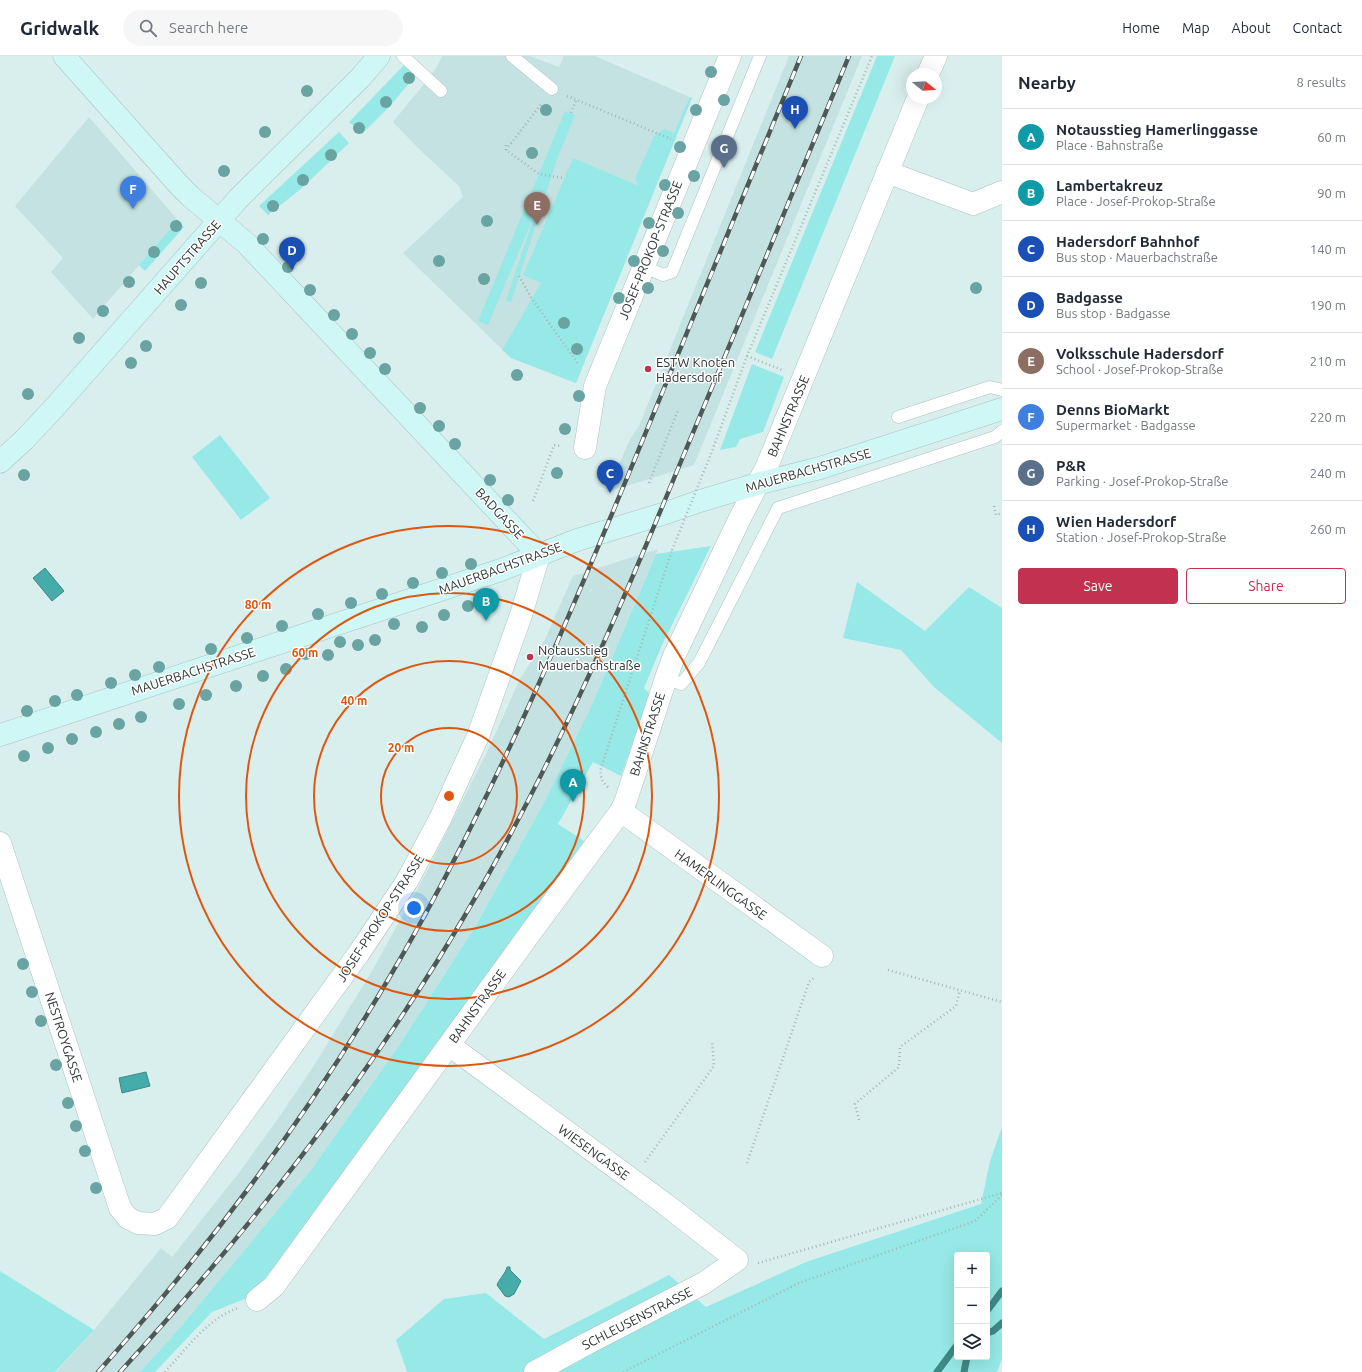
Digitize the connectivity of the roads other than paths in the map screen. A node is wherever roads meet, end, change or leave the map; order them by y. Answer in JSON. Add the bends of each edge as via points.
{"nodes":[{"id":1,"x":64,"y":56,"type":"edge"},
{"id":2,"x":379,"y":56,"type":"edge"},
{"id":3,"x":403,"y":56,"type":"edge"},
{"id":4,"x":512,"y":56,"type":"edge"},
{"id":5,"x":730,"y":56,"type":"edge"},
{"id":6,"x":760,"y":56,"type":"edge"},
{"id":7,"x":936,"y":56,"type":"edge"},
{"id":8,"x":931,"y":68,"type":"edge"},
{"id":9,"x":552,"y":89,"type":"road end"},
{"id":10,"x":441,"y":91,"type":"dead end"},
{"id":11,"x":915,"y":104,"type":"edge"},
{"id":12,"x":887,"y":172,"type":"junction"},
{"id":13,"x":1002,"y":192,"type":"edge"},
{"id":14,"x":219,"y":221,"type":"junction"},
{"id":15,"x":643,"y":266,"type":"junction"},
{"id":16,"x":1001,"y":408,"type":"edge"},
{"id":17,"x":898,"y":417,"type":"dead end"},
{"id":18,"x":1002,"y":431,"type":"edge"},
{"id":19,"x":585,"y":448,"type":"road end"},
{"id":20,"x":0,"y":462,"type":"edge"},
{"id":21,"x":757,"y":484,"type":"junction"},
{"id":22,"x":539,"y":555,"type":"junction"},
{"id":23,"x":666,"y":678,"type":"junction"},
{"id":24,"x":0,"y":735,"type":"edge"},
{"id":25,"x":623,"y":806,"type":"junction"},
{"id":26,"x":0,"y":843,"type":"edge"},
{"id":27,"x":821,"y":963,"type":"road end"},
{"id":28,"x":449,"y":1045,"type":"junction"},
{"id":29,"x":138,"y":1224,"type":"joint"},
{"id":30,"x":737,"y":1260,"type":"joint"},
{"id":31,"x":257,"y":1300,"type":"road end"},
{"id":32,"x":535,"y":1372,"type":"edge"}],
"edges":[{"from":1,"to":14,"type":"main road","name":"BADGASSE","via":[[179,186]]},
{"from":2,"to":14,"type":"main road","name":"HAUPTSTRASSE"},
{"from":3,"to":10,"type":"lane"},
{"from":4,"to":9,"type":"lane"},
{"from":5,"to":15,"type":"street","name":"JOSEF-PROKOP-STRASSE"},
{"from":6,"to":15,"type":"lane","via":[[672,272],[663,275]]},
{"from":7,"to":8,"type":"street"},
{"from":11,"to":12,"type":"street","name":"BAHNSTRASSE"},
{"from":12,"to":13,"type":"street","via":[[973,204]]},
{"from":12,"to":21,"type":"street","name":"BAHNSTRASSE","via":[[767,466]]},
{"from":14,"to":20,"type":"main road","name":"HAUPTSTRASSE","via":[[54,408]]},
{"from":14,"to":22,"type":"main road","name":"BADGASSE","via":[[246,243],[283,281]]},
{"from":15,"to":19,"type":"street","name":"JOSEF-PROKOP-STRASSE","via":[[595,386]]},
{"from":16,"to":17,"type":"lane","via":[[990,387]]},
{"from":16,"to":21,"type":"main road","name":"MAUERBACHSTRASSE","via":[[820,468]]},
{"from":18,"to":23,"type":"lane","via":[[995,437],[778,508],[699,663],[681,684]]},
{"from":21,"to":22,"type":"main road","name":"MAUERBACHSTRASSE","via":[[577,540]]},
{"from":21,"to":23,"type":"street","name":"BAHNSTRASSE","via":[[674,656]]},
{"from":22,"to":24,"type":"main road","name":"MAUERBACHSTRASSE","via":[[501,570]]},
{"from":22,"to":29,"type":"street","name":"JOSEF-PROKOP-STRASSE","via":[[521,615],[478,736],[440,819],[407,881],[359,953],[167,1218],[156,1224]]},
{"from":23,"to":25,"type":"street","name":"BAHNSTRASSE"},
{"from":25,"to":27,"type":"street","name":"HAMERLINGGASSE"},
{"from":25,"to":28,"type":"street","name":"BAHNSTRASSE"},
{"from":26,"to":29,"type":"street","name":"NESTROYGASSE","via":[[120,1208],[128,1218]]},
{"from":28,"to":30,"type":"street","name":"WIESENGASSE"},
{"from":28,"to":31,"type":"street","name":"BAHNSTRASSE","via":[[274,1286]]},
{"from":30,"to":32,"type":"street","name":"SCHLEUSENSTRASSE","via":[[704,1283]]}]}
